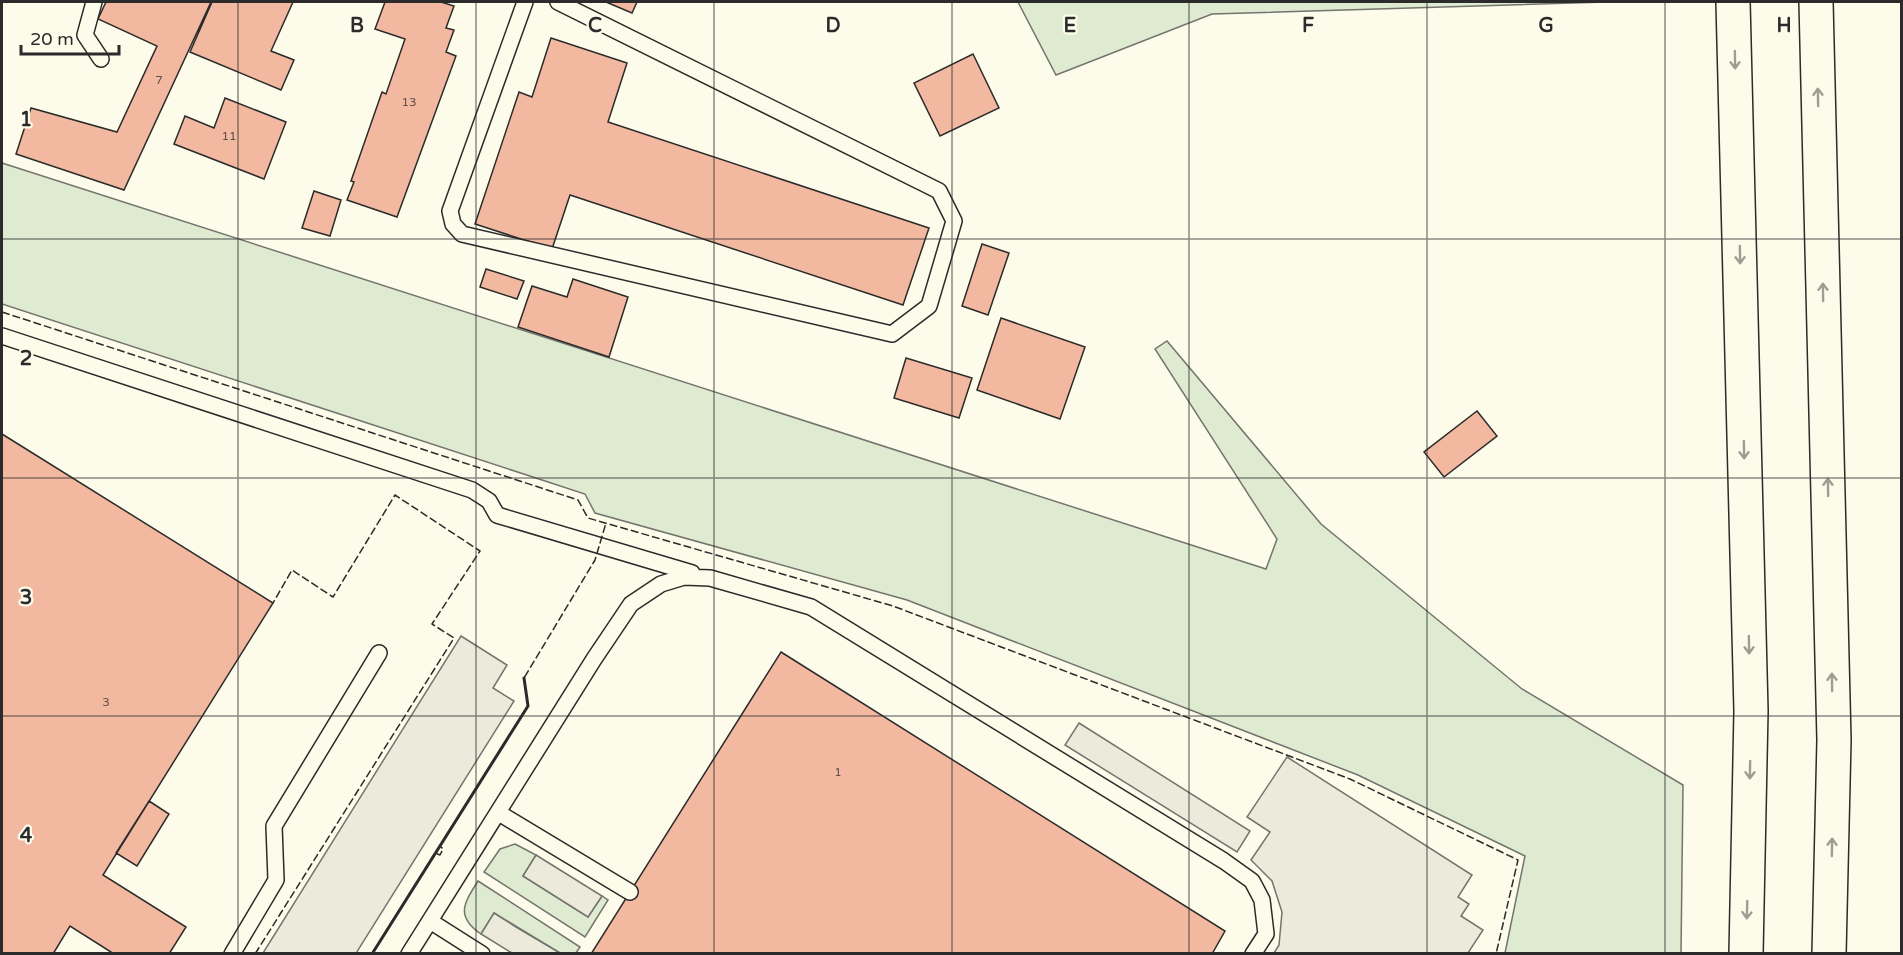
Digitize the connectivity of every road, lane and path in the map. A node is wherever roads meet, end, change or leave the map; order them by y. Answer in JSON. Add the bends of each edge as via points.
{"nodes":[{"id":1,"x":94,"y":2,"type":"edge"},
{"id":2,"x":525,"y":2,"type":"edge"},
{"id":3,"x":558,"y":2,"type":"edge"},
{"id":4,"x":1733,"y":2,"type":"edge"},
{"id":5,"x":1816,"y":2,"type":"edge"},
{"id":6,"x":101,"y":59,"type":"dead end"},
{"id":7,"x":2,"y":336,"type":"edge"},
{"id":8,"x":710,"y":578,"type":"junction"},
{"id":9,"x":379,"y":653,"type":"dead end"},
{"id":10,"x":499,"y":813,"type":"junction"},
{"id":11,"x":630,"y":892,"type":"dead end"},
{"id":12,"x":430,"y":921,"type":"junction"},
{"id":13,"x":232,"y":954,"type":"edge"},
{"id":14,"x":410,"y":954,"type":"edge"},
{"id":15,"x":482,"y":954,"type":"edge"},
{"id":16,"x":1253,"y":954,"type":"edge"},
{"id":17,"x":1746,"y":954,"type":"edge"},
{"id":18,"x":1829,"y":954,"type":"edge"}],
"edges":[{"from":1,"to":6,"type":"lane","via":[[85,35]]},
{"from":2,"to":3,"type":"lane","via":[[450,211],[453,224],[462,234],[892,334],[929,306],[954,221],[939,191]]},
{"from":4,"to":17,"type":"highway","one_way":true,"via":[[1751,711]]},
{"from":18,"to":5,"type":"highway","one_way":true,"via":[[1834,741]]},
{"from":7,"to":8,"type":"lane","via":[[472,490],[489,501],[497,515]]},
{"from":8,"to":10,"type":"lane","via":[[671,579],[631,604]]},
{"from":8,"to":16,"type":"lane","via":[[811,607],[1224,861],[1252,881],[1262,900],[1266,934]]},
{"from":9,"to":13,"type":"lane","via":[[274,826],[276,880]]},
{"from":10,"to":11,"type":"lane"},
{"from":10,"to":12,"type":"lane"},
{"from":12,"to":14,"type":"lane"},
{"from":12,"to":15,"type":"lane"}]}
